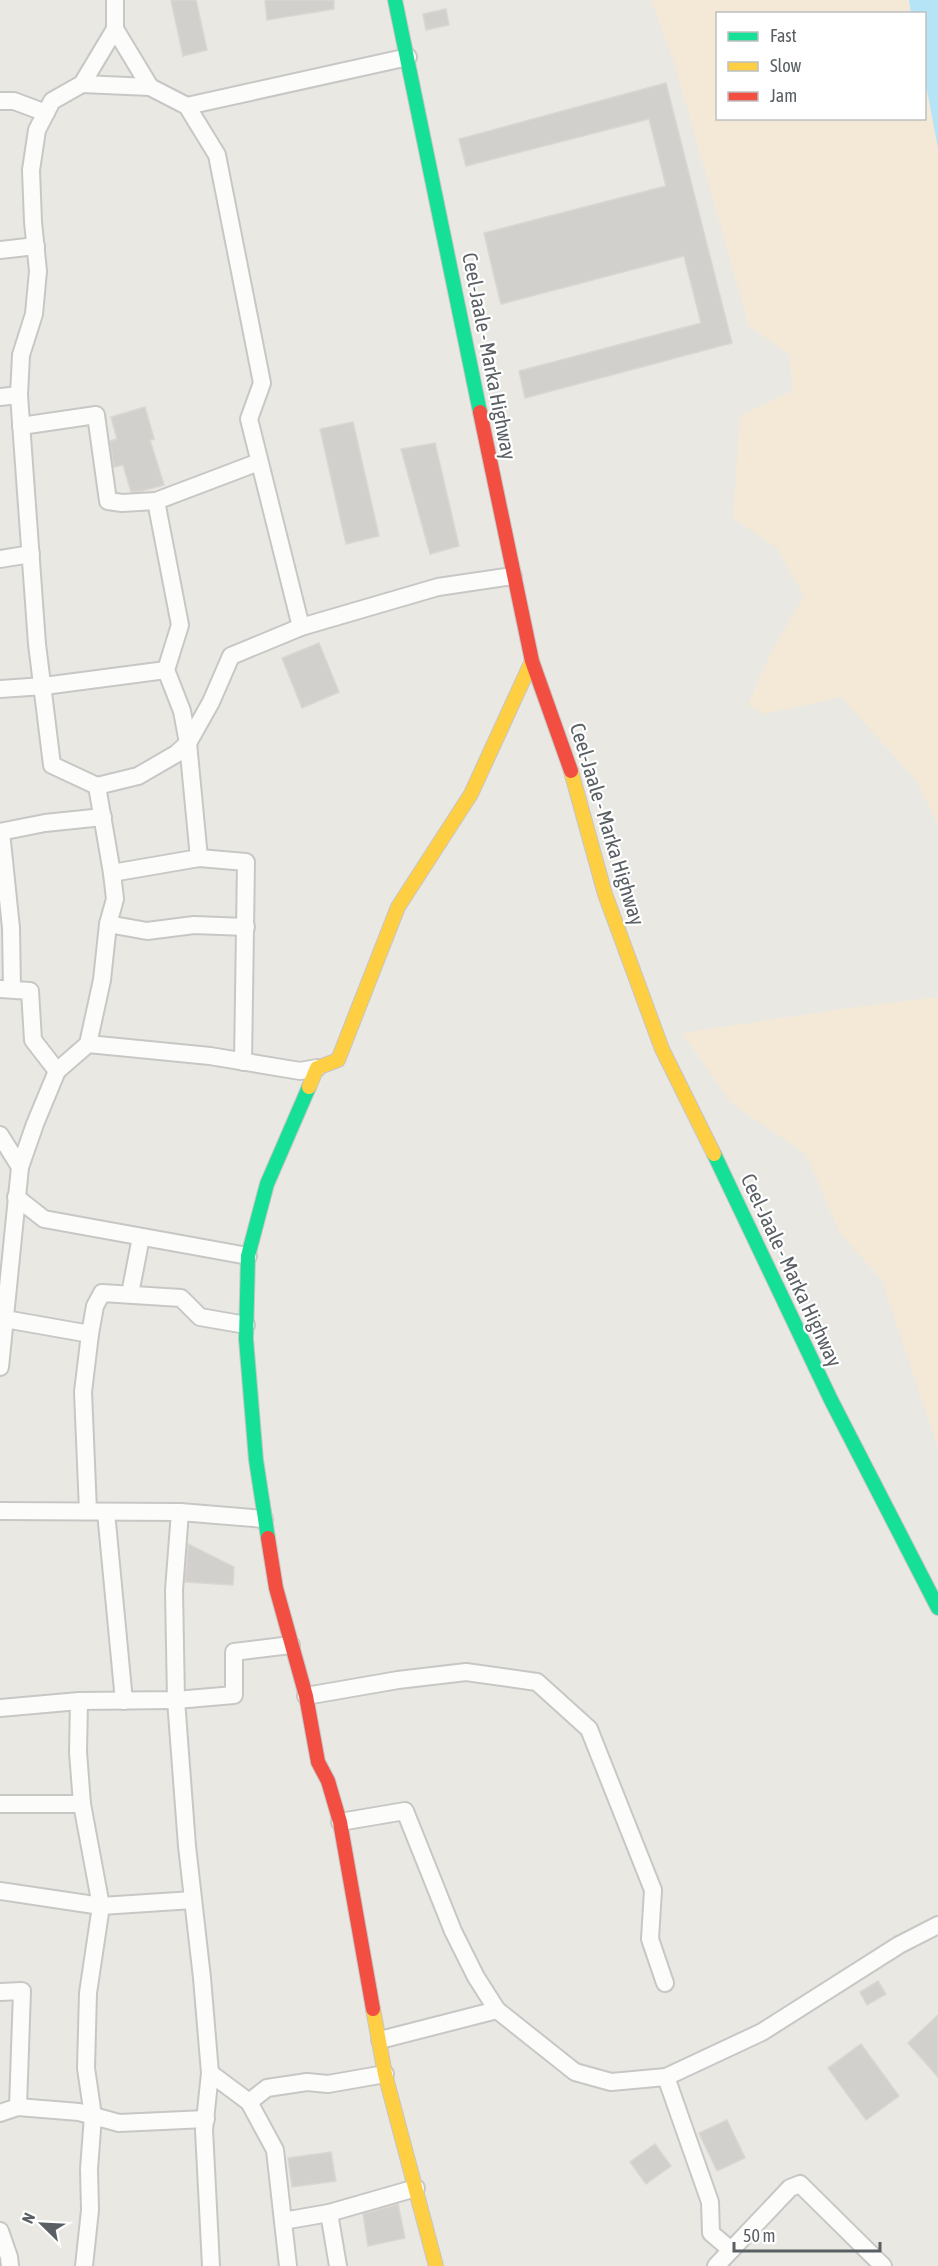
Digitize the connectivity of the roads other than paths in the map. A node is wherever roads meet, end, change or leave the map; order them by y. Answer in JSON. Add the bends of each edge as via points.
{"nodes":[{"id":1,"x":115,"y":0,"type":"edge"},
{"id":2,"x":395,"y":0,"type":"edge"},
{"id":3,"x":115,"y":29,"type":"junction"},
{"id":4,"x":408,"y":57,"type":"junction"},
{"id":5,"x":82,"y":84,"type":"junction"},
{"id":6,"x":150,"y":87,"type":"junction"},
{"id":7,"x":0,"y":101,"type":"edge"},
{"id":8,"x":187,"y":105,"type":"junction"},
{"id":9,"x":45,"y":113,"type":"junction"},
{"id":10,"x":36,"y":246,"type":"junction"},
{"id":11,"x":0,"y":250,"type":"edge"},
{"id":12,"x":19,"y":395,"type":"junction"},
{"id":13,"x":0,"y":398,"type":"edge"},
{"id":14,"x":21,"y":426,"type":"junction"},
{"id":15,"x":259,"y":462,"type":"junction"},
{"id":16,"x":156,"y":501,"type":"junction"},
{"id":17,"x":31,"y":554,"type":"junction"},
{"id":18,"x":0,"y":559,"type":"edge"},
{"id":19,"x":513,"y":576,"type":"junction"},
{"id":20,"x":301,"y":627,"type":"junction"},
{"id":21,"x":532,"y":661,"type":"junction"},
{"id":22,"x":166,"y":670,"type":"junction"},
{"id":23,"x":44,"y":686,"type":"junction"},
{"id":24,"x":0,"y":689,"type":"edge"},
{"id":25,"x":188,"y":743,"type":"junction"},
{"id":26,"x":98,"y":786,"type":"junction"},
{"id":27,"x":103,"y":817,"type":"junction"},
{"id":28,"x":1,"y":832,"type":"edge"},
{"id":29,"x":199,"y":858,"type":"junction"},
{"id":30,"x":112,"y":873,"type":"junction"},
{"id":31,"x":108,"y":924,"type":"junction"},
{"id":32,"x":246,"y":927,"type":"junction"},
{"id":33,"x":6,"y":989,"type":"edge"},
{"id":34,"x":88,"y":1044,"type":"junction"},
{"id":35,"x":243,"y":1062,"type":"junction"},
{"id":36,"x":317,"y":1068,"type":"junction"},
{"id":37,"x":57,"y":1071,"type":"junction"},
{"id":38,"x":0,"y":1135,"type":"edge"},
{"id":39,"x":20,"y":1167,"type":"junction"},
{"id":40,"x":16,"y":1197,"type":"junction"},
{"id":41,"x":141,"y":1237,"type":"junction"},
{"id":42,"x":248,"y":1256,"type":"junction"},
{"id":43,"x":130,"y":1294,"type":"junction"},
{"id":44,"x":5,"y":1320,"type":"junction"},
{"id":45,"x":246,"y":1325,"type":"junction"},
{"id":46,"x":90,"y":1334,"type":"junction"},
{"id":47,"x":1,"y":1346,"type":"edge"},
{"id":48,"x":0,"y":1367,"type":"edge"},
{"id":49,"x":0,"y":1511,"type":"edge"},
{"id":50,"x":88,"y":1511,"type":"junction"},
{"id":51,"x":106,"y":1512,"type":"junction"},
{"id":52,"x":180,"y":1512,"type":"junction"},
{"id":53,"x":264,"y":1519,"type":"junction"},
{"id":54,"x":938,"y":1608,"type":"edge"},
{"id":55,"x":291,"y":1645,"type":"junction"},
{"id":56,"x":306,"y":1696,"type":"junction"},
{"id":57,"x":176,"y":1700,"type":"junction"},
{"id":58,"x":80,"y":1701,"type":"junction"},
{"id":59,"x":124,"y":1701,"type":"junction"},
{"id":60,"x":0,"y":1708,"type":"edge"},
{"id":61,"x":0,"y":1804,"type":"edge"},
{"id":62,"x":82,"y":1804,"type":"junction"},
{"id":63,"x":340,"y":1822,"type":"junction"},
{"id":64,"x":0,"y":1891,"type":"edge"},
{"id":65,"x":193,"y":1900,"type":"junction"},
{"id":66,"x":101,"y":1906,"type":"junction"},
{"id":67,"x":938,"y":1924,"type":"edge"},
{"id":68,"x":665,"y":1983,"type":"dead end"},
{"id":69,"x":0,"y":1992,"type":"edge"},
{"id":70,"x":497,"y":2010,"type":"junction"},
{"id":71,"x":380,"y":2040,"type":"junction"},
{"id":72,"x":210,"y":2073,"type":"junction"},
{"id":73,"x":385,"y":2074,"type":"junction"},
{"id":74,"x":666,"y":2077,"type":"junction"},
{"id":75,"x":249,"y":2102,"type":"junction"},
{"id":76,"x":18,"y":2107,"type":"junction"},
{"id":77,"x":0,"y":2113,"type":"edge"},
{"id":78,"x":93,"y":2116,"type":"junction"},
{"id":79,"x":206,"y":2119,"type":"junction"},
{"id":80,"x":416,"y":2188,"type":"junction"},
{"id":81,"x":329,"y":2213,"type":"junction"},
{"id":82,"x":283,"y":2221,"type":"junction"},
{"id":83,"x":0,"y":2230,"type":"edge"},
{"id":84,"x":731,"y":2250,"type":"junction"},
{"id":85,"x":10,"y":2266,"type":"edge"},
{"id":86,"x":84,"y":2266,"type":"edge"},
{"id":87,"x":211,"y":2266,"type":"edge"},
{"id":88,"x":288,"y":2266,"type":"edge"},
{"id":89,"x":338,"y":2266,"type":"edge"},
{"id":90,"x":436,"y":2266,"type":"edge"},
{"id":91,"x":716,"y":2266,"type":"edge"},
{"id":92,"x":884,"y":2266,"type":"edge"}],
"edges":[{"from":1,"to":3,"type":"street"},
{"from":2,"to":4,"type":"street","name":"Ceel-Jaale - Marka Highway"},
{"from":3,"to":5,"type":"street"},
{"from":3,"to":6,"type":"street"},
{"from":4,"to":8,"type":"street"},
{"from":4,"to":19,"type":"street","name":"Ceel-Jaale - Marka Highway"},
{"from":5,"to":6,"type":"street"},
{"from":5,"to":9,"type":"street","via":[[52,101]]},
{"from":6,"to":8,"type":"street"},
{"from":7,"to":9,"type":"street","via":[[14,101]]},
{"from":8,"to":15,"type":"street","via":[[217,155],[262,383],[249,419]]},
{"from":9,"to":10,"type":"street","via":[[36,130],[31,170]]},
{"from":10,"to":11,"type":"street"},
{"from":10,"to":12,"type":"street","via":[[34,314],[21,355]]},
{"from":12,"to":13,"type":"street"},
{"from":12,"to":14,"type":"street"},
{"from":14,"to":16,"type":"street","via":[[96,415],[108,501]]},
{"from":14,"to":17,"type":"street"},
{"from":15,"to":16,"type":"street"},
{"from":15,"to":20,"type":"street"},
{"from":16,"to":22,"type":"street","via":[[180,625]]},
{"from":17,"to":18,"type":"street"},
{"from":17,"to":23,"type":"street"},
{"from":19,"to":20,"type":"street","via":[[438,587]]},
{"from":19,"to":21,"type":"street","name":"Ceel-Jaale - Marka Highway"},
{"from":20,"to":25,"type":"street","via":[[231,656]]},
{"from":21,"to":36,"type":"street","via":[[471,794],[398,907],[338,1060]]},
{"from":21,"to":54,"type":"street","name":"Ceel-Jaale - Marka Highway","via":[[572,771],[605,894],[662,1049],[831,1400]]},
{"from":22,"to":23,"type":"street"},
{"from":22,"to":25,"type":"street","via":[[182,711]]},
{"from":23,"to":24,"type":"street"},
{"from":23,"to":26,"type":"street","via":[[52,765]]},
{"from":25,"to":26,"type":"street","via":[[138,776]]},
{"from":25,"to":29,"type":"street"},
{"from":26,"to":27,"type":"street"},
{"from":27,"to":28,"type":"street"},
{"from":27,"to":30,"type":"street"},
{"from":28,"to":33,"type":"street","via":[[10,928]]},
{"from":29,"to":30,"type":"street"},
{"from":29,"to":32,"type":"street","via":[[246,862]]},
{"from":30,"to":31,"type":"street","via":[[114,899]]},
{"from":31,"to":32,"type":"street","via":[[147,931],[194,925]]},
{"from":31,"to":34,"type":"street","via":[[102,980]]},
{"from":32,"to":35,"type":"street"},
{"from":33,"to":37,"type":"street","via":[[30,991],[33,1040]]},
{"from":34,"to":35,"type":"street"},
{"from":34,"to":37,"type":"street"},
{"from":35,"to":36,"type":"street","via":[[300,1071]]},
{"from":36,"to":42,"type":"street","via":[[267,1184]]},
{"from":37,"to":39,"type":"street"},
{"from":38,"to":39,"type":"street"},
{"from":39,"to":40,"type":"street"},
{"from":40,"to":41,"type":"street","via":[[44,1220]]},
{"from":40,"to":44,"type":"street"},
{"from":41,"to":42,"type":"street"},
{"from":41,"to":43,"type":"street"},
{"from":42,"to":45,"type":"street"},
{"from":43,"to":45,"type":"street","via":[[181,1298],[200,1317]]},
{"from":43,"to":46,"type":"street","via":[[102,1293],[94,1306]]},
{"from":44,"to":46,"type":"street"},
{"from":44,"to":47,"type":"street"},
{"from":45,"to":53,"type":"street"},
{"from":46,"to":50,"type":"street","via":[[83,1392]]},
{"from":47,"to":48,"type":"street"},
{"from":49,"to":50,"type":"street"},
{"from":50,"to":51,"type":"street"},
{"from":51,"to":52,"type":"street"},
{"from":51,"to":59,"type":"street"},
{"from":52,"to":53,"type":"street"},
{"from":52,"to":57,"type":"street","via":[[174,1590]]},
{"from":53,"to":55,"type":"street"},
{"from":55,"to":56,"type":"street"},
{"from":55,"to":57,"type":"street","via":[[234,1652],[234,1695]]},
{"from":56,"to":63,"type":"street","via":[[318,1762]]},
{"from":56,"to":68,"type":"street","via":[[466,1672],[537,1682],[589,1729],[653,1890],[650,1939]]},
{"from":57,"to":59,"type":"street"},
{"from":57,"to":65,"type":"street"},
{"from":58,"to":59,"type":"street"},
{"from":58,"to":60,"type":"street"},
{"from":58,"to":62,"type":"street"},
{"from":61,"to":62,"type":"street"},
{"from":62,"to":66,"type":"street"},
{"from":63,"to":70,"type":"street","via":[[405,1811],[453,1931]]},
{"from":63,"to":71,"type":"street"},
{"from":64,"to":66,"type":"street"},
{"from":65,"to":66,"type":"street"},
{"from":65,"to":72,"type":"street"},
{"from":66,"to":78,"type":"street","via":[[88,1993],[86,2068]]},
{"from":67,"to":74,"type":"street","via":[[762,2032]]},
{"from":69,"to":76,"type":"street","via":[[22,1991]]},
{"from":70,"to":71,"type":"street"},
{"from":70,"to":74,"type":"street","via":[[576,2072],[611,2082]]},
{"from":71,"to":73,"type":"street"},
{"from":72,"to":75,"type":"street"},
{"from":72,"to":79,"type":"street"},
{"from":73,"to":75,"type":"street","via":[[328,2085],[307,2082],[267,2088]]},
{"from":73,"to":80,"type":"street"},
{"from":74,"to":84,"type":"street","via":[[710,2202],[711,2233]]},
{"from":75,"to":82,"type":"street","via":[[275,2150]]},
{"from":76,"to":77,"type":"street"},
{"from":76,"to":78,"type":"street"},
{"from":78,"to":79,"type":"street","via":[[119,2123]]},
{"from":78,"to":86,"type":"street"},
{"from":79,"to":87,"type":"street"},
{"from":80,"to":81,"type":"street"},
{"from":80,"to":90,"type":"street"},
{"from":81,"to":82,"type":"street"},
{"from":81,"to":89,"type":"street"},
{"from":82,"to":88,"type":"street"},
{"from":83,"to":85,"type":"street"},
{"from":84,"to":91,"type":"street"},
{"from":84,"to":92,"type":"street","via":[[790,2188],[800,2184]]}]}
